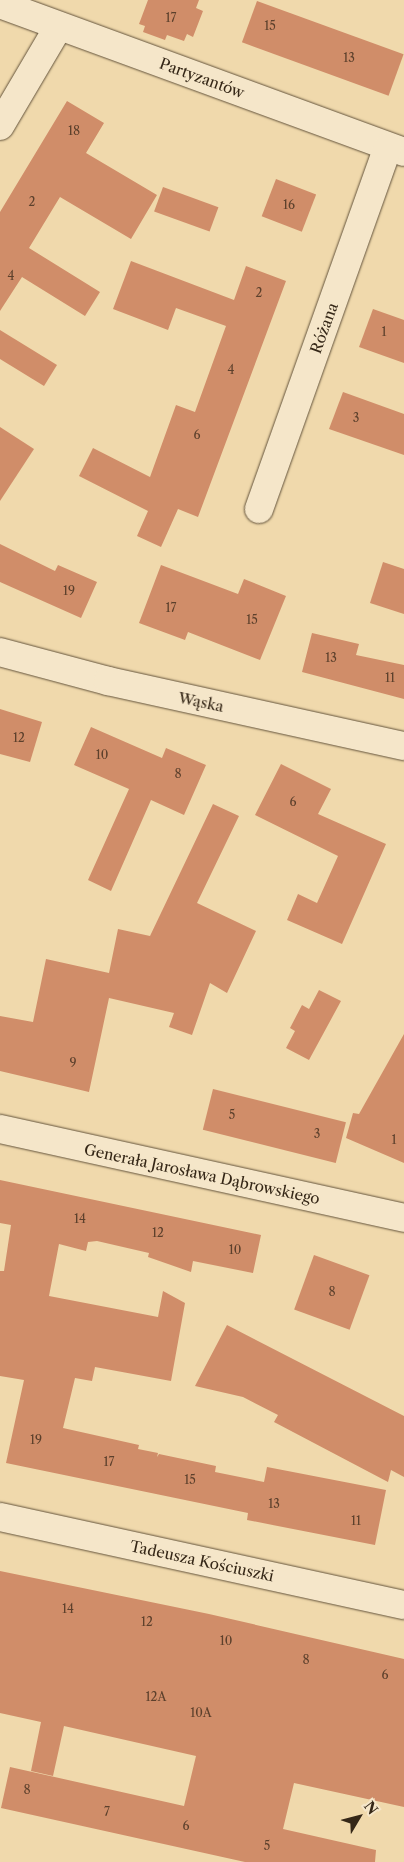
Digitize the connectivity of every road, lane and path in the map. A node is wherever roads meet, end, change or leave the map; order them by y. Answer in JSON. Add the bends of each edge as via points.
{"nodes":[{"id":1,"x":0,"y":4,"type":"edge"},
{"id":2,"x":59,"y":26,"type":"junction"},
{"id":3,"x":0,"y":126,"type":"edge"},
{"id":4,"x":396,"y":150,"type":"edge"},
{"id":5,"x":259,"y":509,"type":"dead end"},
{"id":6,"x":0,"y":652,"type":"edge"},
{"id":7,"x":404,"y":746,"type":"edge"},
{"id":8,"x":0,"y":1129,"type":"edge"},
{"id":9,"x":404,"y":1218,"type":"edge"},
{"id":10,"x":0,"y":1517,"type":"edge"},
{"id":11,"x":404,"y":1605,"type":"edge"}],
"edges":[{"from":1,"to":2,"type":"street","name":"Partyzantów"},
{"from":2,"to":3,"type":"street"},
{"from":2,"to":4,"type":"street","name":"Partyzantów"},
{"from":4,"to":5,"type":"street","name":"Różana"},
{"from":6,"to":7,"type":"street","name":"Wąska","via":[[108,681]]},
{"from":8,"to":9,"type":"street","name":"Generała Jarosława Dąbrowskiego"},
{"from":10,"to":11,"type":"street","name":"Tadeusza Kościuszki"}]}
